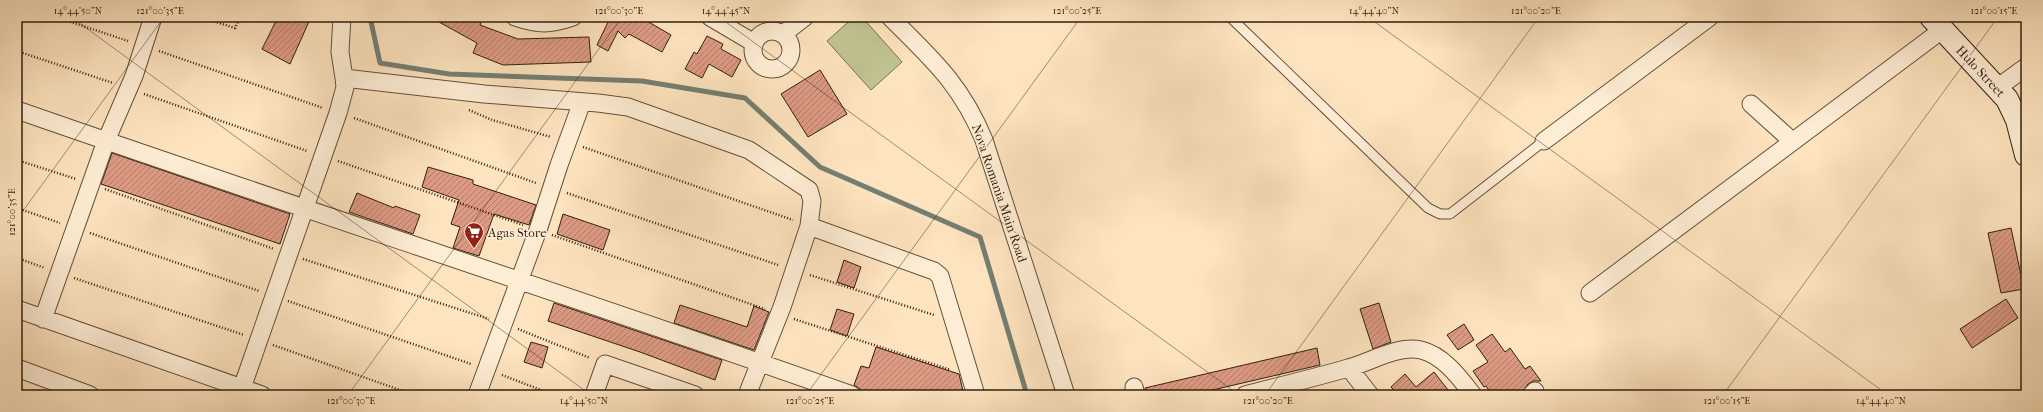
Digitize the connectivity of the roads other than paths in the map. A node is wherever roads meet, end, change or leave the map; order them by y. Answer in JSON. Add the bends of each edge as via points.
{"nodes":[{"id":1,"x":152,"y":17,"type":"edge"},
{"id":2,"x":342,"y":17,"type":"edge"},
{"id":3,"x":515,"y":17,"type":"edge"},
{"id":4,"x":573,"y":17,"type":"edge"},
{"id":5,"x":710,"y":17,"type":"edge"},
{"id":6,"x":805,"y":17,"type":"edge"},
{"id":7,"x":890,"y":17,"type":"edge"},
{"id":8,"x":1230,"y":17,"type":"edge"},
{"id":9,"x":1710,"y":17,"type":"edge"},
{"id":10,"x":1936,"y":23,"type":"edge"},
{"id":11,"x":783,"y":34,"type":"junction"},
{"id":12,"x":754,"y":43,"type":"junction"},
{"id":13,"x":2026,"y":67,"type":"edge"},
{"id":14,"x":344,"y":78,"type":"junction"},
{"id":15,"x":1997,"y":88,"type":"junction"},
{"id":16,"x":582,"y":102,"type":"junction"},
{"id":17,"x":1751,"y":104,"type":"dead end"},
{"id":18,"x":17,"y":110,"type":"edge"},
{"id":19,"x":106,"y":141,"type":"junction"},
{"id":20,"x":1544,"y":141,"type":"joint"},
{"id":21,"x":1792,"y":141,"type":"junction"},
{"id":22,"x":2026,"y":155,"type":"edge"},
{"id":23,"x":306,"y":209,"type":"junction"},
{"id":24,"x":809,"y":226,"type":"junction"},
{"id":25,"x":520,"y":279,"type":"junction"},
{"id":26,"x":1590,"y":293,"type":"dead end"},
{"id":27,"x":17,"y":309,"type":"edge"},
{"id":28,"x":43,"y":319,"type":"junction"},
{"id":29,"x":761,"y":362,"type":"junction"},
{"id":30,"x":17,"y":368,"type":"edge"},
{"id":31,"x":1349,"y":368,"type":"junction"},
{"id":32,"x":242,"y":388,"type":"junction"},
{"id":33,"x":90,"y":395,"type":"edge"},
{"id":34,"x":262,"y":395,"type":"edge"},
{"id":35,"x":477,"y":395,"type":"edge"},
{"id":36,"x":594,"y":395,"type":"edge"},
{"id":37,"x":695,"y":395,"type":"edge"},
{"id":38,"x":747,"y":395,"type":"edge"},
{"id":39,"x":852,"y":395,"type":"edge"},
{"id":40,"x":976,"y":395,"type":"edge"},
{"id":41,"x":1066,"y":395,"type":"edge"},
{"id":42,"x":1245,"y":395,"type":"edge"},
{"id":43,"x":1370,"y":395,"type":"edge"},
{"id":44,"x":1473,"y":395,"type":"edge"}],
"edges":[{"from":1,"to":19,"type":"street","via":[[129,89]]},
{"from":2,"to":14,"type":"street","via":[[340,52]]},
{"from":3,"to":4,"type":"street","via":[[542,24],[556,23]]},
{"from":5,"to":12,"type":"street"},
{"from":6,"to":11,"type":"street"},
{"from":7,"to":41,"type":"street","name":"Nova Romania Main Road","via":[[939,65],[973,114]]},
{"from":8,"to":20,"type":"lane","via":[[1428,208],[1440,214],[1450,214]]},
{"from":9,"to":20,"type":"street"},
{"from":10,"to":15,"type":"main road","name":"Hulo Street"},
{"from":10,"to":21,"type":"street"},
{"from":11,"to":12,"type":"street","via":[[770,31],[763,33]]},
{"from":11,"to":12,"type":"street","via":[[790,44],[790,57],[787,63],[777,69],[764,68],[758,63],[754,56]]},
{"from":13,"to":15,"type":"street"},
{"from":14,"to":16,"type":"street"},
{"from":14,"to":23,"type":"street","via":[[345,87],[338,113]]},
{"from":15,"to":22,"type":"main road","name":"Hulo Street","via":[[2007,98],[2017,120]]},
{"from":16,"to":24,"type":"street","via":[[628,107],[749,150],[808,190],[812,201]]},
{"from":16,"to":25,"type":"street"},
{"from":17,"to":21,"type":"street"},
{"from":18,"to":19,"type":"street"},
{"from":19,"to":23,"type":"street"},
{"from":19,"to":28,"type":"street"},
{"from":21,"to":26,"type":"street"},
{"from":23,"to":25,"type":"street"},
{"from":23,"to":32,"type":"street"},
{"from":24,"to":29,"type":"street"},
{"from":24,"to":40,"type":"street","via":[[934,271],[940,276]]},
{"from":25,"to":29,"type":"street"},
{"from":25,"to":35,"type":"street"},
{"from":27,"to":28,"type":"street"},
{"from":28,"to":32,"type":"street"},
{"from":29,"to":38,"type":"street"},
{"from":29,"to":39,"type":"street"},
{"from":30,"to":33,"type":"street"},
{"from":31,"to":42,"type":"street"},
{"from":31,"to":43,"type":"street"},
{"from":31,"to":44,"type":"street","via":[[1407,348],[1422,350],[1436,356]]},
{"from":32,"to":34,"type":"street"},
{"from":36,"to":37,"type":"street","via":[[605,364]]}]}
